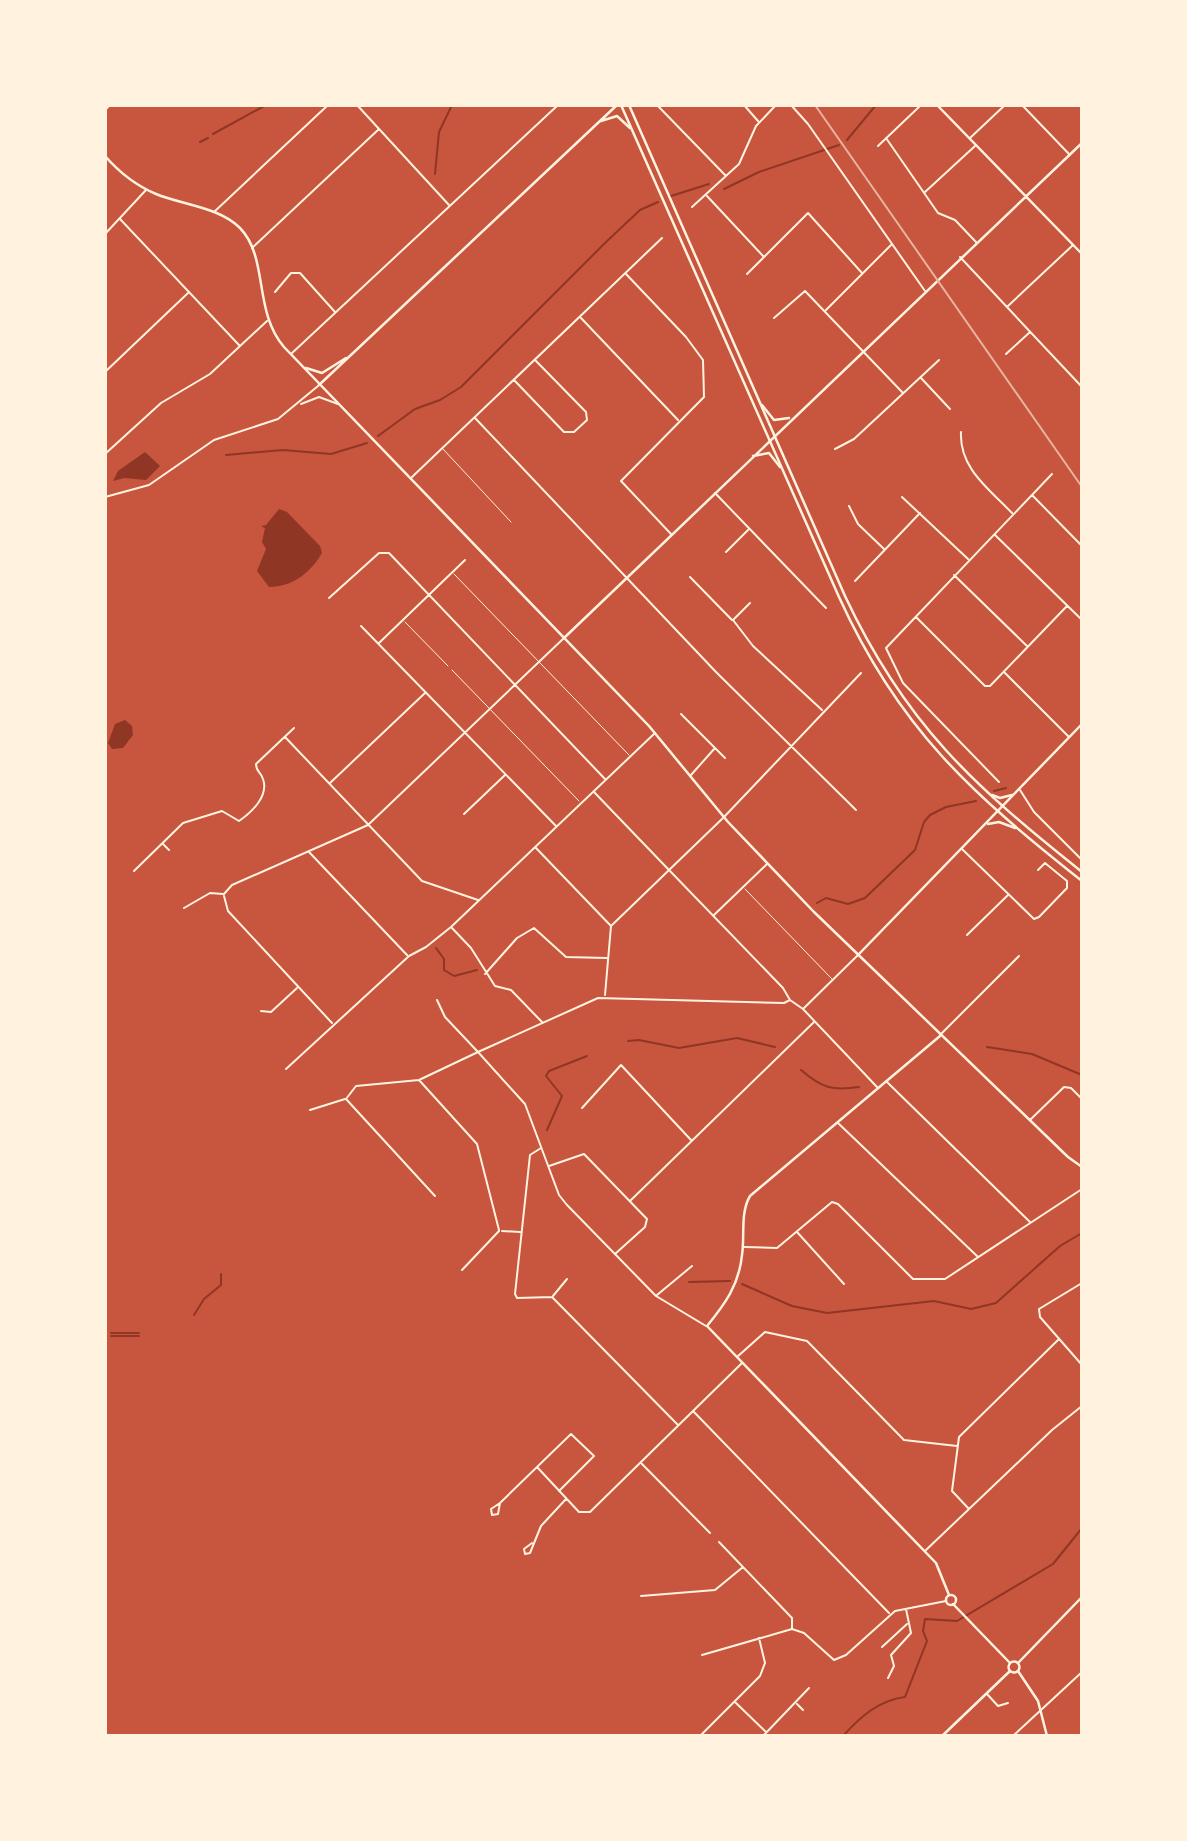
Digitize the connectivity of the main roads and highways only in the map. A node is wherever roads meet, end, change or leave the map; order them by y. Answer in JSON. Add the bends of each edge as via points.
{"nodes":[{"id":1,"x":619,"y":105,"type":"edge"},
{"id":2,"x":629,"y":105,"type":"edge"},
{"id":3,"x":937,"y":105,"type":"edge"},
{"id":4,"x":598,"y":123,"type":"junction"},
{"id":5,"x":634,"y":134,"type":"junction"},
{"id":6,"x":1082,"y":143,"type":"edge"},
{"id":7,"x":105,"y":156,"type":"edge"},
{"id":8,"x":1024,"y":197,"type":"junction"},
{"id":9,"x":1082,"y":254,"type":"edge"},
{"id":10,"x":356,"y":351,"type":"junction"},
{"id":11,"x":303,"y":367,"type":"junction"},
{"id":12,"x":319,"y":385,"type":"junction"},
{"id":13,"x":762,"y":405,"type":"junction"},
{"id":14,"x":796,"y":414,"type":"junction"},
{"id":15,"x":774,"y":435,"type":"junction"},
{"id":16,"x":769,"y":440,"type":"junction"},
{"id":17,"x":751,"y":457,"type":"junction"},
{"id":18,"x":784,"y":473,"type":"junction"},
{"id":19,"x":564,"y":638,"type":"junction"},
{"id":20,"x":1082,"y":724,"type":"edge"},
{"id":21,"x":977,"y":786,"type":"junction"},
{"id":22,"x":1014,"y":794,"type":"junction"},
{"id":23,"x":1002,"y":808,"type":"junction"},
{"id":24,"x":997,"y":813,"type":"junction"},
{"id":25,"x":983,"y":827,"type":"junction"},
{"id":26,"x":1015,"y":828,"type":"junction"},
{"id":27,"x":1082,"y":872,"type":"edge"},
{"id":28,"x":1082,"y":881,"type":"edge"},
{"id":29,"x":859,"y":954,"type":"junction"},
{"id":30,"x":940,"y":1036,"type":"junction"},
{"id":31,"x":1082,"y":1167,"type":"edge"},
{"id":32,"x":949,"y":1595,"type":"junction"},
{"id":33,"x":1082,"y":1597,"type":"edge"},
{"id":34,"x":953,"y":1604,"type":"junction"},
{"id":35,"x":1010,"y":1663,"type":"junction"},
{"id":36,"x":1018,"y":1663,"type":"junction"},
{"id":37,"x":1010,"y":1671,"type":"junction"},
{"id":38,"x":1018,"y":1671,"type":"junction"},
{"id":39,"x":942,"y":1736,"type":"edge"},
{"id":40,"x":1047,"y":1736,"type":"edge"}],
"edges":[{"from":1,"to":4,"type":"main road"},
{"from":1,"to":5,"type":"main road"},
{"from":2,"to":13,"type":"main road"},
{"from":3,"to":8,"type":"main road"},
{"from":4,"to":5,"type":"main road","via":[[617,116]]},
{"from":4,"to":10,"type":"main road"},
{"from":5,"to":16,"type":"main road"},
{"from":6,"to":8,"type":"main road"},
{"from":7,"to":11,"type":"main road","via":[[147,190],[213,213],[240,229],[252,248],[267,321]]},
{"from":8,"to":9,"type":"main road"},
{"from":8,"to":14,"type":"main road"},
{"from":10,"to":11,"type":"main road","via":[[322,373]]},
{"from":10,"to":12,"type":"main road"},
{"from":11,"to":12,"type":"main road"},
{"from":12,"to":19,"type":"main road"},
{"from":13,"to":14,"type":"main road","via":[[777,421]]},
{"from":13,"to":15,"type":"main road"},
{"from":14,"to":15,"type":"main road"},
{"from":15,"to":16,"type":"main road"},
{"from":15,"to":21,"type":"main road","via":[[872,649],[914,713]]},
{"from":16,"to":17,"type":"main road"},
{"from":16,"to":18,"type":"main road"},
{"from":17,"to":18,"type":"main road","via":[[770,454]]},
{"from":17,"to":19,"type":"main road"},
{"from":18,"to":24,"type":"main road","via":[[850,621],[881,678],[933,748]]},
{"from":19,"to":29,"type":"main road","via":[[656,733],[724,817]]},
{"from":20,"to":22,"type":"main road"},
{"from":21,"to":22,"type":"main road","via":[[1000,798]]},
{"from":21,"to":23,"type":"main road"},
{"from":22,"to":23,"type":"main road"},
{"from":23,"to":24,"type":"main road"},
{"from":23,"to":27,"type":"main road"},
{"from":24,"to":25,"type":"main road"},
{"from":24,"to":26,"type":"main road"},
{"from":25,"to":26,"type":"main road","via":[[999,822]]},
{"from":25,"to":29,"type":"main road"},
{"from":26,"to":28,"type":"main road"},
{"from":29,"to":30,"type":"main road"},
{"from":30,"to":31,"type":"main road"},
{"from":30,"to":32,"type":"main road","via":[[750,1196],[730,1298],[707,1326],[925,1551],[940,1569]]},
{"from":32,"to":34,"type":"main road","via":[[955,1598]]},
{"from":32,"to":34,"type":"main road","via":[[946,1601]]},
{"from":33,"to":36,"type":"main road"},
{"from":34,"to":35,"type":"main road"},
{"from":35,"to":36,"type":"main road"},
{"from":35,"to":37,"type":"main road"},
{"from":36,"to":38,"type":"main road"},
{"from":37,"to":38,"type":"main road"},
{"from":37,"to":39,"type":"main road"},
{"from":38,"to":40,"type":"main road","via":[[1042,1711]]}]}
